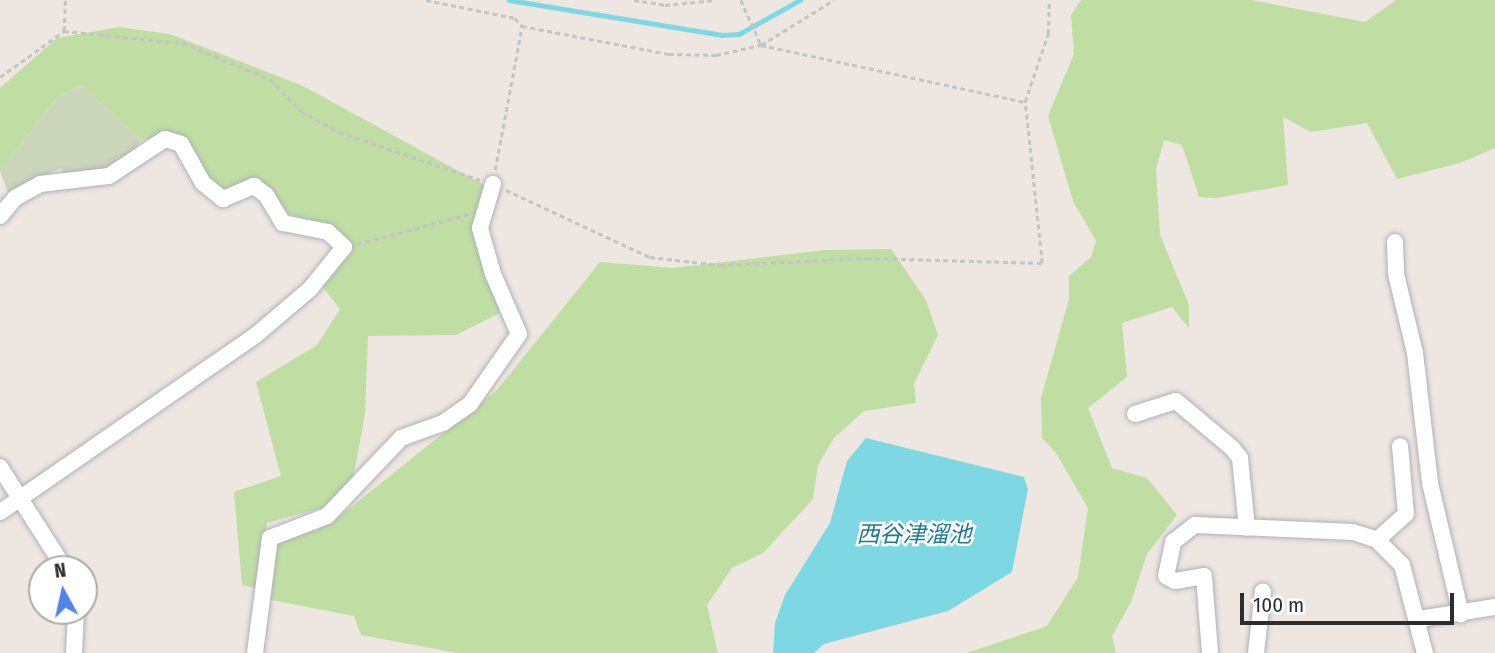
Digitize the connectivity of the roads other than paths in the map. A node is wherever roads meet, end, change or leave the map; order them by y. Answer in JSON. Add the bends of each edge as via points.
{"nodes":[{"id":1,"x":493,"y":184,"type":"road end"},
{"id":2,"x":0,"y":216,"type":"edge"},
{"id":3,"x":1395,"y":242,"type":"dead end"},
{"id":4,"x":1135,"y":414,"type":"dead end"},
{"id":5,"x":1400,"y":446,"type":"dead end"},
{"id":6,"x":0,"y":467,"type":"edge"},
{"id":7,"x":22,"y":499,"type":"junction"},
{"id":8,"x":0,"y":512,"type":"edge"},
{"id":9,"x":1247,"y":528,"type":"junction"},
{"id":10,"x":1377,"y":540,"type":"junction"},
{"id":11,"x":56,"y":555,"type":"edge"},
{"id":12,"x":1263,"y":591,"type":"dead end"},
{"id":13,"x":1495,"y":607,"type":"edge"},
{"id":14,"x":1461,"y":614,"type":"junction"},
{"id":15,"x":1419,"y":620,"type":"junction"},
{"id":16,"x":75,"y":625,"type":"edge"},
{"id":17,"x":74,"y":653,"type":"edge"},
{"id":18,"x":255,"y":653,"type":"edge"},
{"id":19,"x":1210,"y":653,"type":"edge"},
{"id":20,"x":1256,"y":653,"type":"edge"},
{"id":21,"x":1424,"y":653,"type":"edge"}],
"edges":[{"from":1,"to":18,"type":"street","via":[[480,228],[493,274],[519,334],[470,404],[443,423],[401,438],[327,516],[270,538]]},
{"from":2,"to":7,"type":"street","via":[[15,198],[40,184],[108,176],[165,139],[181,144],[204,183],[223,199],[254,186],[266,195],[283,223],[328,232],[344,247],[310,289],[256,335],[135,415]]},
{"from":3,"to":14,"type":"street","via":[[1396,274],[1415,353],[1430,483]]},
{"from":4,"to":9,"type":"street","via":[[1176,401],[1232,448],[1240,458]]},
{"from":5,"to":10,"type":"street","via":[[1406,514]]},
{"from":6,"to":7,"type":"street"},
{"from":7,"to":8,"type":"street"},
{"from":7,"to":11,"type":"street"},
{"from":9,"to":10,"type":"street","via":[[1353,532]]},
{"from":9,"to":19,"type":"street","via":[[1195,525],[1173,542],[1166,576],[1175,581],[1204,576]]},
{"from":10,"to":15,"type":"street","via":[[1402,565]]},
{"from":12,"to":20,"type":"street"},
{"from":13,"to":14,"type":"street"},
{"from":14,"to":15,"type":"street"},
{"from":15,"to":21,"type":"street"},
{"from":16,"to":17,"type":"street"}]}
